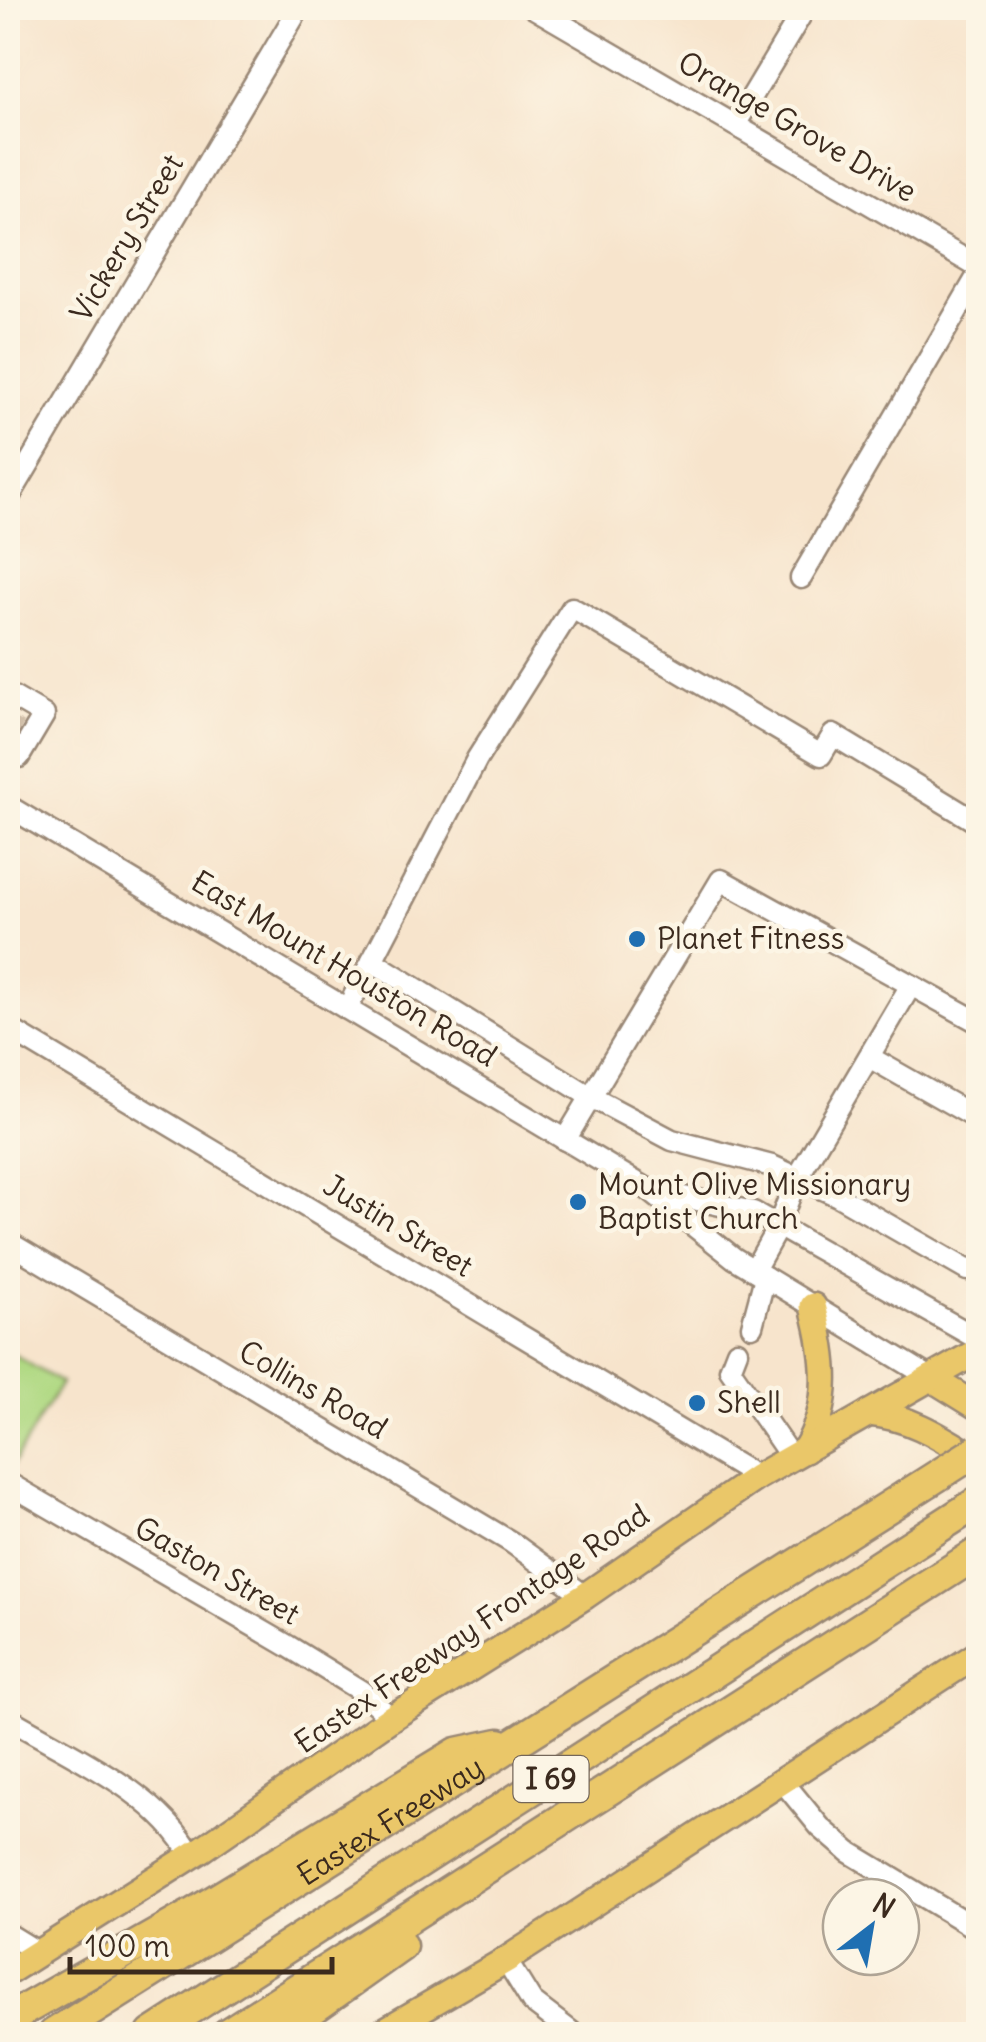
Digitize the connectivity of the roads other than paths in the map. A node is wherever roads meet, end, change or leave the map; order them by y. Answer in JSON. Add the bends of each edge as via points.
{"nodes":[{"id":1,"x":299,"y":8,"type":"edge"},
{"id":2,"x":805,"y":8,"type":"edge"},
{"id":3,"x":548,"y":11,"type":"edge"},
{"id":4,"x":736,"y":125,"type":"junction"},
{"id":5,"x":978,"y":267,"type":"edge"},
{"id":6,"x":978,"y":275,"type":"edge"},
{"id":7,"x":8,"y":499,"type":"edge"},
{"id":8,"x":801,"y":578,"type":"dead end"},
{"id":9,"x":15,"y":705,"type":"edge"},
{"id":10,"x":8,"y":751,"type":"edge"},
{"id":11,"x":8,"y":806,"type":"edge"},
{"id":12,"x":978,"y":823,"type":"edge"},
{"id":13,"x":372,"y":961,"type":"junction"},
{"id":14,"x":911,"y":985,"type":"junction"},
{"id":15,"x":346,"y":1009,"type":"junction"},
{"id":16,"x":978,"y":1022,"type":"edge"},
{"id":17,"x":8,"y":1028,"type":"edge"},
{"id":18,"x":869,"y":1057,"type":"junction"},
{"id":19,"x":591,"y":1097,"type":"junction"},
{"id":20,"x":978,"y":1119,"type":"edge"},
{"id":21,"x":566,"y":1140,"type":"junction"},
{"id":22,"x":796,"y":1180,"type":"junction"},
{"id":23,"x":646,"y":1188,"type":"junction"},
{"id":24,"x":778,"y":1226,"type":"junction"},
{"id":25,"x":8,"y":1242,"type":"edge"},
{"id":26,"x":978,"y":1269,"type":"edge"},
{"id":27,"x":760,"y":1273,"type":"junction"},
{"id":28,"x":813,"y":1306,"type":"junction"},
{"id":29,"x":752,"y":1326,"type":"dead end"},
{"id":30,"x":978,"y":1339,"type":"edge"},
{"id":31,"x":737,"y":1351,"type":"dead end"},
{"id":32,"x":978,"y":1351,"type":"edge"},
{"id":33,"x":931,"y":1378,"type":"junction"},
{"id":34,"x":978,"y":1407,"type":"edge"},
{"id":35,"x":869,"y":1413,"type":"junction"},
{"id":36,"x":978,"y":1450,"type":"edge"},
{"id":37,"x":798,"y":1453,"type":"junction"},
{"id":38,"x":978,"y":1460,"type":"edge"},
{"id":39,"x":756,"y":1476,"type":"junction"},
{"id":40,"x":8,"y":1483,"type":"edge"},
{"id":41,"x":978,"y":1502,"type":"edge"},
{"id":42,"x":978,"y":1553,"type":"edge"},
{"id":43,"x":585,"y":1596,"type":"junction"},
{"id":44,"x":978,"y":1654,"type":"edge"},
{"id":45,"x":8,"y":1718,"type":"edge"},
{"id":46,"x":391,"y":1718,"type":"junction"},
{"id":47,"x":521,"y":1739,"type":"junction"},
{"id":48,"x":784,"y":1783,"type":"junction"},
{"id":49,"x":192,"y":1856,"type":"junction"},
{"id":50,"x":463,"y":1884,"type":"junction"},
{"id":51,"x":978,"y":1930,"type":"edge"},
{"id":52,"x":8,"y":1934,"type":"edge"},
{"id":53,"x":39,"y":1953,"type":"junction"},
{"id":54,"x":506,"y":1960,"type":"junction"},
{"id":55,"x":8,"y":1972,"type":"edge"},
{"id":56,"x":8,"y":2019,"type":"edge"},
{"id":57,"x":54,"y":2034,"type":"edge"},
{"id":58,"x":152,"y":2034,"type":"edge"},
{"id":59,"x":227,"y":2034,"type":"edge"},
{"id":60,"x":277,"y":2034,"type":"edge"},
{"id":61,"x":379,"y":2034,"type":"edge"},
{"id":62,"x":574,"y":2034,"type":"edge"}],
"edges":[{"from":1,"to":7,"type":"street","name":"Vickery Street"},
{"from":2,"to":4,"type":"street"},
{"from":3,"to":4,"type":"street","name":"Orange Grove Drive"},
{"from":4,"to":5,"type":"street","name":"Orange Grove Drive"},
{"from":6,"to":8,"type":"street"},
{"from":9,"to":10,"type":"street","via":[[44,716],[20,757]]},
{"from":11,"to":15,"type":"street","name":"East Mount Houston Road"},
{"from":12,"to":13,"type":"street","via":[[833,735],[821,755],[572,608],[477,759]]},
{"from":13,"to":15,"type":"street"},
{"from":13,"to":19,"type":"street"},
{"from":14,"to":16,"type":"street"},
{"from":14,"to":18,"type":"street"},
{"from":14,"to":19,"type":"street","via":[[721,880]]},
{"from":15,"to":21,"type":"street","name":"East Mount Houston Road"},
{"from":17,"to":39,"type":"street","name":"Justin Street"},
{"from":18,"to":20,"type":"street"},
{"from":18,"to":22,"type":"street"},
{"from":19,"to":21,"type":"street"},
{"from":19,"to":22,"type":"street","via":[[672,1140],[772,1166]]},
{"from":21,"to":23,"type":"street","name":"East Mount Houston Road"},
{"from":22,"to":24,"type":"street"},
{"from":22,"to":26,"type":"street","via":[[838,1196],[967,1270]]},
{"from":23,"to":24,"type":"street","name":"East Mount Houston Road","via":[[753,1212]]},
{"from":23,"to":27,"type":"street","name":"East Mount Houston Road"},
{"from":24,"to":27,"type":"street"},
{"from":24,"to":30,"type":"street","name":"East Mount Houston Road"},
{"from":25,"to":43,"type":"street","name":"Collins Road","via":[[477,1522]]},
{"from":27,"to":28,"type":"street","name":"East Mount Houston Road"},
{"from":27,"to":29,"type":"street"},
{"from":28,"to":33,"type":"street","name":"East Mount Houston Road"},
{"from":28,"to":37,"type":"main road","via":[[825,1349],[825,1388],[814,1433]]},
{"from":31,"to":37,"type":"street","via":[[730,1370]]},
{"from":32,"to":33,"type":"main road","name":"Eastex Freeway Frontage Road"},
{"from":33,"to":34,"type":"main road","name":"East Mount Houston Road"},
{"from":33,"to":35,"type":"main road","name":"Eastex Freeway Frontage Road"},
{"from":35,"to":37,"type":"main road","name":"Eastex Freeway Frontage Road"},
{"from":35,"to":38,"type":"main road","via":[[921,1425]]},
{"from":36,"to":47,"type":"highway","name":"Eastex Freeway","number":"I 69","bridge":true},
{"from":37,"to":39,"type":"main road","name":"Eastex Freeway Frontage Road"},
{"from":39,"to":43,"type":"main road","name":"Eastex Freeway Frontage Road"},
{"from":40,"to":46,"type":"street","name":"Gaston Street","via":[[347,1682]]},
{"from":41,"to":58,"type":"highway","number":"I 69"},
{"from":42,"to":50,"type":"highway","number":"I 69"},
{"from":43,"to":46,"type":"main road","name":"Eastex Freeway Frontage Road"},
{"from":44,"to":48,"type":"main road"},
{"from":45,"to":49,"type":"street","via":[[158,1809]]},
{"from":46,"to":49,"type":"main road","name":"Eastex Freeway Frontage Road"},
{"from":47,"to":56,"type":"highway","via":[[457,1753]]},
{"from":47,"to":57,"type":"highway","name":"Eastex Freeway","number":"I 69"},
{"from":48,"to":51,"type":"street","via":[[850,1852]]},
{"from":48,"to":54,"type":"main road"},
{"from":49,"to":53,"type":"main road","name":"Eastex Freeway Frontage Road"},
{"from":50,"to":59,"type":"highway","number":"I 69"},
{"from":50,"to":60,"type":"highway","via":[[400,1946]]},
{"from":52,"to":53,"type":"street"},
{"from":53,"to":55,"type":"main road","name":"Eastex Freeway Frontage Road"},
{"from":54,"to":61,"type":"main road"},
{"from":54,"to":62,"type":"street","via":[[532,2002]]}]}
